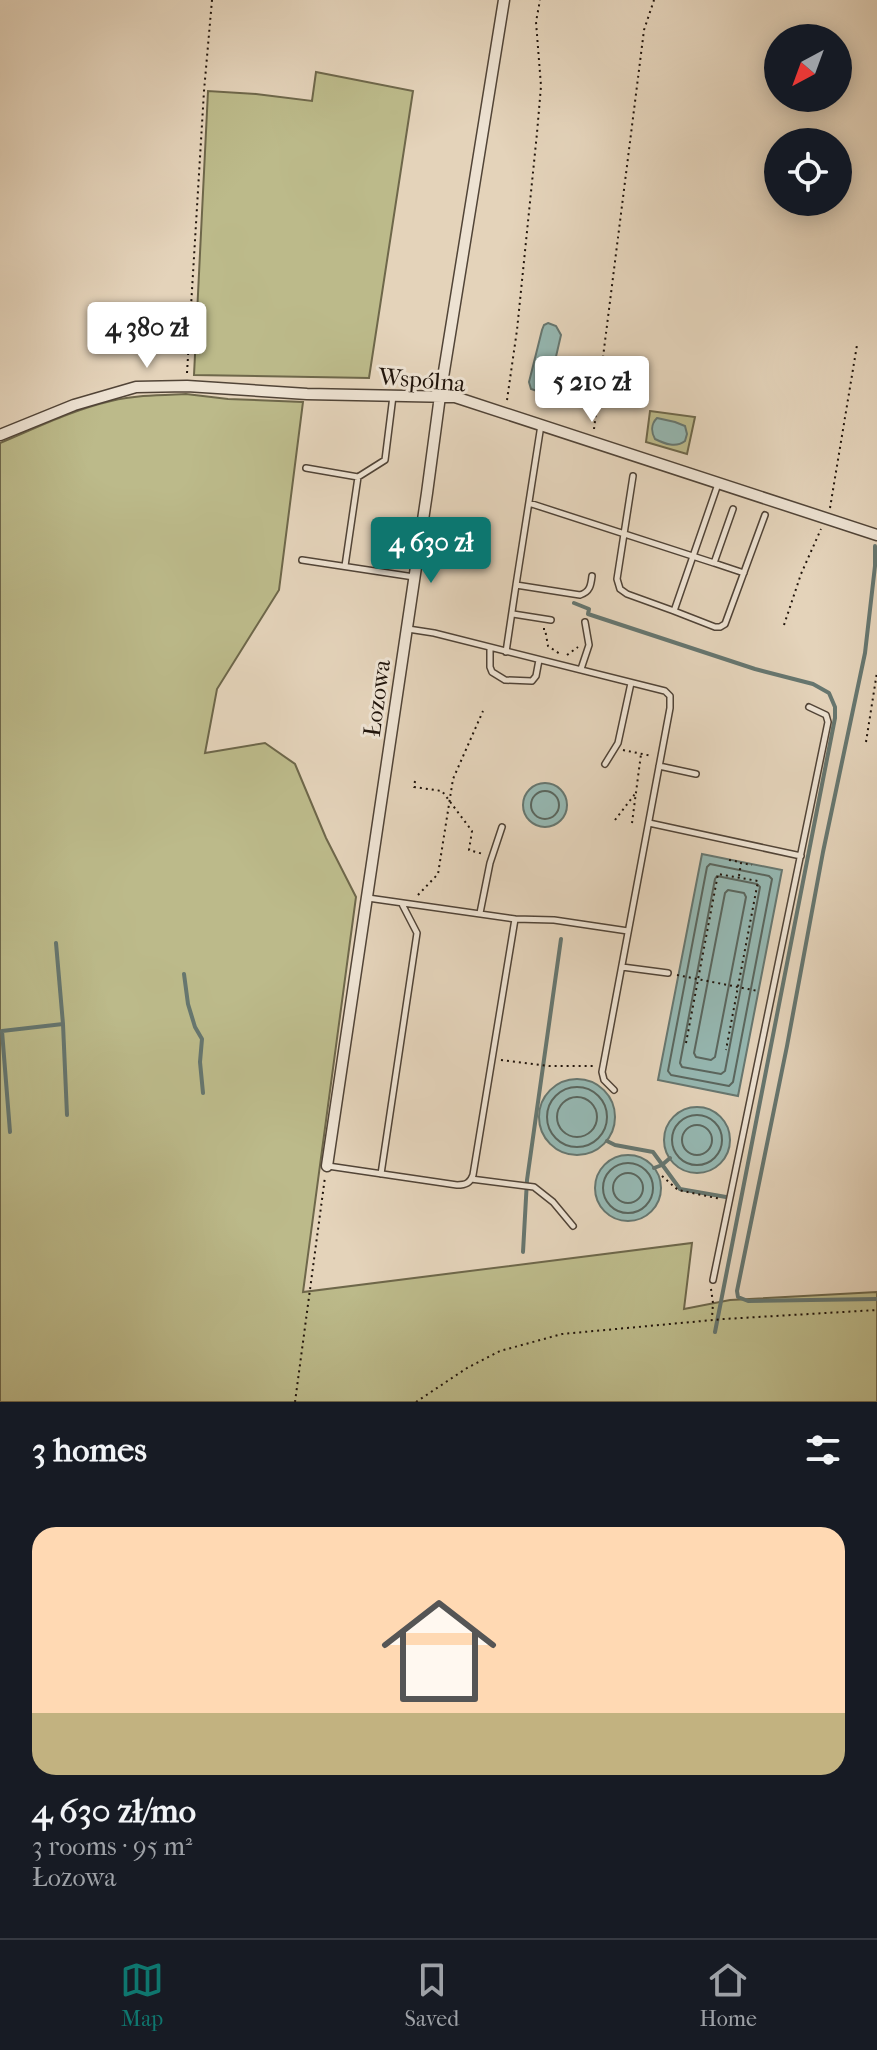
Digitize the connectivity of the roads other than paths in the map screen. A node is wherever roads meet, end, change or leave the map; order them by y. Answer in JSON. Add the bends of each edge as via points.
{"nodes":[{"id":1,"x":504,"y":0,"type":"edge"},
{"id":2,"x":393,"y":396,"type":"junction"},
{"id":3,"x":440,"y":396,"type":"junction"},
{"id":4,"x":541,"y":424,"type":"junction"},
{"id":5,"x":0,"y":435,"type":"edge"},
{"id":6,"x":306,"y":468,"type":"dead end"},
{"id":7,"x":633,"y":476,"type":"dead end"},
{"id":8,"x":358,"y":477,"type":"junction"},
{"id":9,"x":718,"y":484,"type":"junction"},
{"id":10,"x":529,"y":503,"type":"junction"},
{"id":11,"x":733,"y":509,"type":"dead end"},
{"id":12,"x":765,"y":515,"type":"dead end"},
{"id":13,"x":624,"y":533,"type":"junction"},
{"id":14,"x":877,"y":535,"type":"edge"},
{"id":15,"x":693,"y":556,"type":"junction"},
{"id":16,"x":302,"y":560,"type":"dead end"},
{"id":17,"x":714,"y":563,"type":"junction"},
{"id":18,"x":345,"y":566,"type":"junction"},
{"id":19,"x":744,"y":573,"type":"junction"},
{"id":20,"x":592,"y":576,"type":"dead end"},
{"id":21,"x":415,"y":577,"type":"junction"},
{"id":22,"x":516,"y":585,"type":"junction"},
{"id":23,"x":674,"y":611,"type":"junction"},
{"id":24,"x":512,"y":614,"type":"junction"},
{"id":25,"x":551,"y":620,"type":"dead end"},
{"id":26,"x":585,"y":622,"type":"dead end"},
{"id":27,"x":407,"y":629,"type":"junction"},
{"id":28,"x":490,"y":648,"type":"junction"},
{"id":29,"x":506,"y":652,"type":"junction"},
{"id":30,"x":539,"y":660,"type":"junction"},
{"id":31,"x":581,"y":669,"type":"junction"},
{"id":32,"x":631,"y":683,"type":"junction"},
{"id":33,"x":809,"y":707,"type":"dead end"},
{"id":34,"x":605,"y":764,"type":"dead end"},
{"id":35,"x":659,"y":766,"type":"junction"},
{"id":36,"x":696,"y":774,"type":"dead end"},
{"id":37,"x":649,"y":823,"type":"junction"},
{"id":38,"x":502,"y":827,"type":"dead end"},
{"id":39,"x":801,"y":856,"type":"junction"},
{"id":40,"x":366,"y":898,"type":"junction"},
{"id":41,"x":405,"y":904,"type":"junction"},
{"id":42,"x":480,"y":913,"type":"junction"},
{"id":43,"x":515,"y":919,"type":"junction"},
{"id":44,"x":628,"y":931,"type":"junction"},
{"id":45,"x":622,"y":967,"type":"junction"},
{"id":46,"x":668,"y":973,"type":"dead end"},
{"id":47,"x":614,"y":1090,"type":"dead end"},
{"id":48,"x":327,"y":1166,"type":"joint"},
{"id":49,"x":381,"y":1174,"type":"junction"},
{"id":50,"x":471,"y":1179,"type":"junction"},
{"id":51,"x":573,"y":1226,"type":"dead end"},
{"id":52,"x":713,"y":1280,"type":"dead end"}],
"edges":[{"from":1,"to":3,"type":"street","name":"Łozowa"},
{"from":2,"to":3,"type":"street","name":"Wspólna"},
{"from":2,"to":5,"type":"street","name":"Wspólna","via":[[136,387]]},
{"from":2,"to":8,"type":"lane","via":[[385,460]]},
{"from":3,"to":4,"type":"street","name":"Wspólna"},
{"from":3,"to":21,"type":"street","name":"Łozowa"},
{"from":4,"to":9,"type":"street","name":"Wspólna"},
{"from":4,"to":10,"type":"lane"},
{"from":6,"to":8,"type":"lane"},
{"from":7,"to":13,"type":"lane"},
{"from":8,"to":18,"type":"lane"},
{"from":9,"to":14,"type":"street","name":"Wspólna"},
{"from":9,"to":15,"type":"lane"},
{"from":10,"to":13,"type":"lane"},
{"from":10,"to":22,"type":"lane"},
{"from":11,"to":17,"type":"lane"},
{"from":12,"to":19,"type":"lane"},
{"from":13,"to":15,"type":"lane"},
{"from":13,"to":23,"type":"lane","via":[[620,589]]},
{"from":15,"to":17,"type":"lane"},
{"from":15,"to":23,"type":"lane"},
{"from":16,"to":18,"type":"lane"},
{"from":17,"to":19,"type":"lane"},
{"from":18,"to":21,"type":"lane"},
{"from":19,"to":23,"type":"lane","via":[[720,627]]},
{"from":20,"to":22,"type":"lane","via":[[590,588],[580,595]]},
{"from":21,"to":27,"type":"street","name":"Łozowa"},
{"from":22,"to":24,"type":"lane"},
{"from":24,"to":25,"type":"lane"},
{"from":24,"to":29,"type":"lane"},
{"from":26,"to":31,"type":"lane","via":[[589,645]]},
{"from":27,"to":28,"type":"lane"},
{"from":27,"to":40,"type":"street","name":"Łozowa"},
{"from":28,"to":29,"type":"lane"},
{"from":28,"to":30,"type":"lane","via":[[492,672],[505,680],[532,681]]},
{"from":29,"to":30,"type":"lane"},
{"from":30,"to":31,"type":"lane"},
{"from":31,"to":32,"type":"lane"},
{"from":32,"to":34,"type":"lane","via":[[618,743]]},
{"from":32,"to":35,"type":"lane","via":[[670,696]]},
{"from":33,"to":39,"type":"lane","via":[[826,715],[828,722]]},
{"from":35,"to":36,"type":"lane"},
{"from":35,"to":37,"type":"lane"},
{"from":37,"to":39,"type":"lane"},
{"from":37,"to":44,"type":"lane"},
{"from":38,"to":42,"type":"lane"},
{"from":39,"to":52,"type":"lane"},
{"from":40,"to":41,"type":"lane"},
{"from":40,"to":48,"type":"street","name":"Łozowa"},
{"from":41,"to":42,"type":"lane"},
{"from":41,"to":49,"type":"lane","via":[[417,933]]},
{"from":42,"to":43,"type":"lane"},
{"from":43,"to":44,"type":"lane"},
{"from":43,"to":50,"type":"lane"},
{"from":44,"to":45,"type":"lane"},
{"from":45,"to":46,"type":"lane"},
{"from":45,"to":47,"type":"lane","via":[[602,1072]]},
{"from":48,"to":49,"type":"lane"},
{"from":49,"to":50,"type":"lane","via":[[457,1185]]},
{"from":50,"to":51,"type":"lane","via":[[534,1187]]}]}
